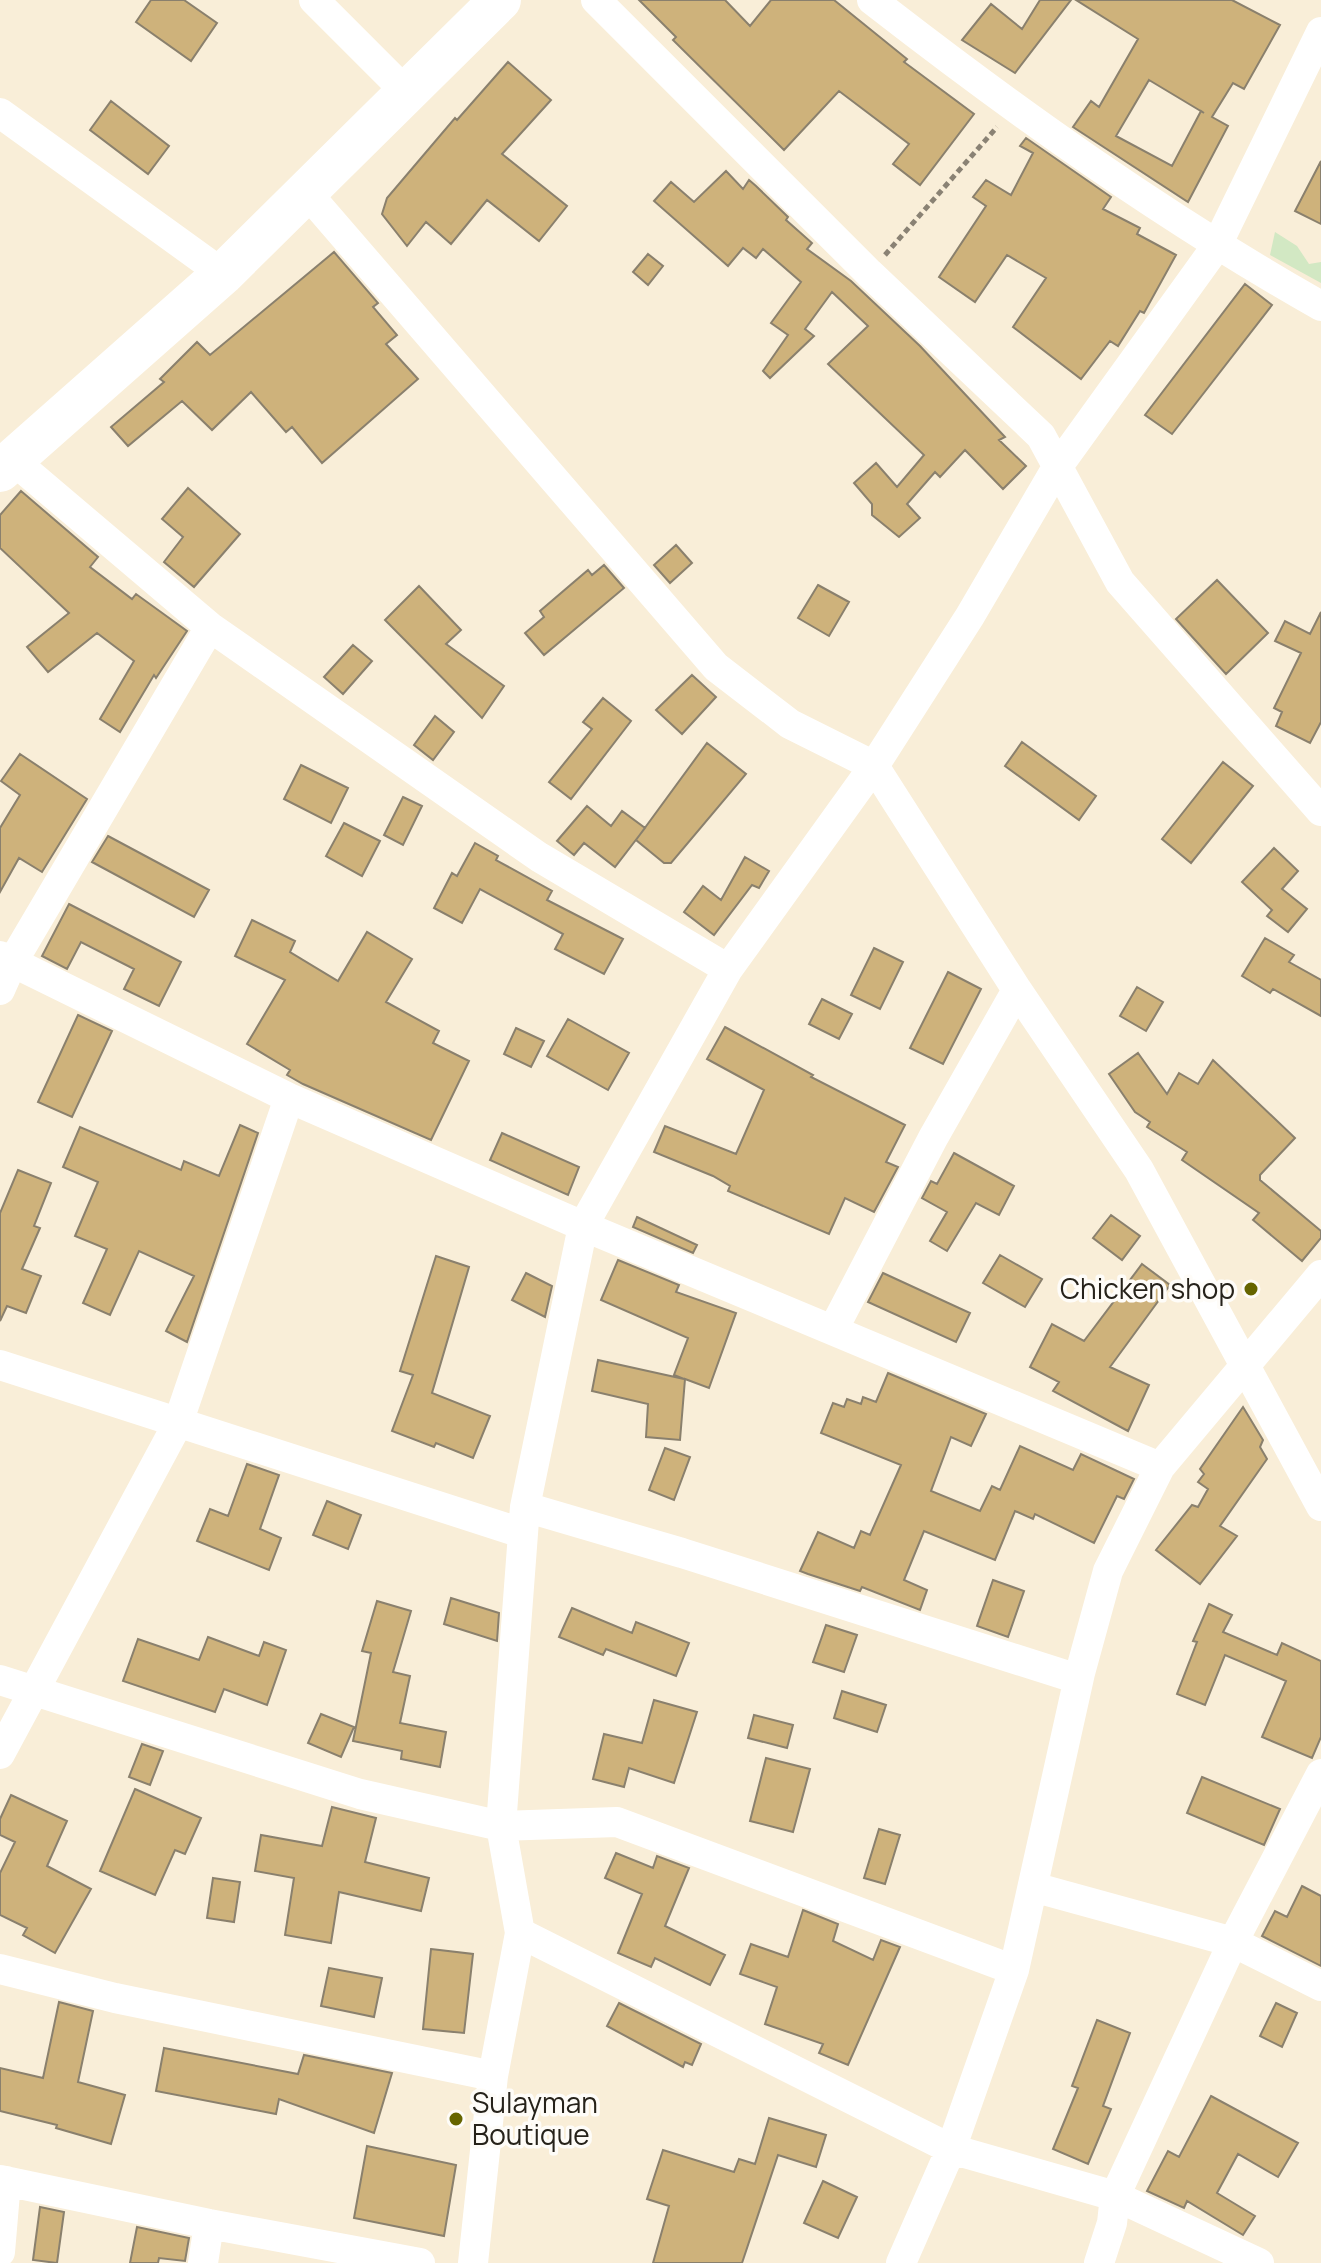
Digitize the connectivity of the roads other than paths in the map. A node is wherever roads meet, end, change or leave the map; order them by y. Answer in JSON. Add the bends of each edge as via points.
{"nodes":[{"id":1,"x":314,"y":0,"type":"edge"},
{"id":2,"x":500,"y":0,"type":"edge"},
{"id":3,"x":596,"y":0,"type":"edge"},
{"id":4,"x":872,"y":0,"type":"edge"},
{"id":5,"x":1321,"y":32,"type":"edge"},
{"id":6,"x":407,"y":93,"type":"junction"},
{"id":7,"x":0,"y":113,"type":"edge"},
{"id":8,"x":307,"y":193,"type":"junction"},
{"id":9,"x":1216,"y":247,"type":"junction"},
{"id":10,"x":223,"y":274,"type":"junction"},
{"id":11,"x":1321,"y":306,"type":"edge"},
{"id":12,"x":7,"y":466,"type":"edge"},
{"id":13,"x":1056,"y":469,"type":"junction"},
{"id":14,"x":210,"y":627,"type":"junction"},
{"id":15,"x":874,"y":766,"type":"junction"},
{"id":16,"x":1321,"y":811,"type":"edge"},
{"id":17,"x":728,"y":969,"type":"junction"},
{"id":18,"x":4,"y":970,"type":"edge"},
{"id":19,"x":1017,"y":990,"type":"junction"},
{"id":20,"x":289,"y":1098,"type":"junction"},
{"id":21,"x":583,"y":1226,"type":"junction"},
{"id":22,"x":1321,"y":1275,"type":"edge"},
{"id":23,"x":834,"y":1328,"type":"junction"},
{"id":24,"x":1247,"y":1363,"type":"junction"},
{"id":25,"x":0,"y":1365,"type":"edge"},
{"id":26,"x":178,"y":1423,"type":"junction"},
{"id":27,"x":1160,"y":1467,"type":"junction"},
{"id":28,"x":1321,"y":1506,"type":"edge"},
{"id":29,"x":524,"y":1520,"type":"junction"},
{"id":30,"x":1078,"y":1679,"type":"junction"},
{"id":31,"x":0,"y":1680,"type":"edge"},
{"id":32,"x":35,"y":1692,"type":"junction"},
{"id":33,"x":0,"y":1754,"type":"edge"},
{"id":34,"x":1321,"y":1774,"type":"edge"},
{"id":35,"x":501,"y":1826,"type":"junction"},
{"id":36,"x":1033,"y":1887,"type":"junction"},
{"id":37,"x":520,"y":1933,"type":"junction"},
{"id":38,"x":1233,"y":1942,"type":"junction"},
{"id":39,"x":0,"y":1969,"type":"edge"},
{"id":40,"x":1014,"y":1970,"type":"junction"},
{"id":41,"x":1321,"y":1986,"type":"edge"},
{"id":42,"x":493,"y":2076,"type":"junction"},
{"id":43,"x":951,"y":2149,"type":"junction"},
{"id":44,"x":3,"y":2180,"type":"edge"},
{"id":45,"x":1115,"y":2196,"type":"junction"},
{"id":46,"x":209,"y":2224,"type":"junction"},
{"id":47,"x":0,"y":2252,"type":"edge"},
{"id":48,"x":203,"y":2263,"type":"edge"},
{"id":49,"x":420,"y":2263,"type":"edge"},
{"id":50,"x":473,"y":2263,"type":"edge"},
{"id":51,"x":901,"y":2263,"type":"edge"},
{"id":52,"x":1099,"y":2263,"type":"edge"},
{"id":53,"x":1259,"y":2263,"type":"edge"}],
"edges":[{"from":1,"to":6,"type":"street"},
{"from":2,"to":6,"type":"street"},
{"from":3,"to":13,"type":"street","via":[[1041,436]]},
{"from":4,"to":9,"type":"street","via":[[1013,107]]},
{"from":5,"to":9,"type":"street"},
{"from":6,"to":8,"type":"street"},
{"from":7,"to":10,"type":"street"},
{"from":8,"to":10,"type":"street"},
{"from":8,"to":15,"type":"street","via":[[716,667],[790,724]]},
{"from":9,"to":11,"type":"street"},
{"from":9,"to":13,"type":"street"},
{"from":10,"to":12,"type":"street"},
{"from":12,"to":14,"type":"street"},
{"from":13,"to":15,"type":"street"},
{"from":13,"to":16,"type":"street","via":[[1120,582]]},
{"from":14,"to":17,"type":"street","via":[[539,857]]},
{"from":14,"to":18,"type":"street"},
{"from":15,"to":17,"type":"street"},
{"from":15,"to":19,"type":"street"},
{"from":17,"to":21,"type":"street"},
{"from":18,"to":20,"type":"street"},
{"from":19,"to":23,"type":"street"},
{"from":19,"to":24,"type":"street","via":[[1139,1170]]},
{"from":20,"to":21,"type":"street"},
{"from":20,"to":26,"type":"street"},
{"from":21,"to":23,"type":"street"},
{"from":21,"to":29,"type":"street"},
{"from":22,"to":24,"type":"street"},
{"from":23,"to":27,"type":"street"},
{"from":24,"to":27,"type":"street"},
{"from":24,"to":28,"type":"street"},
{"from":25,"to":26,"type":"street"},
{"from":26,"to":29,"type":"street"},
{"from":26,"to":32,"type":"street"},
{"from":27,"to":30,"type":"street","via":[[1108,1571]]},
{"from":29,"to":30,"type":"street","via":[[682,1553]]},
{"from":29,"to":35,"type":"street"},
{"from":30,"to":36,"type":"street"},
{"from":31,"to":32,"type":"street"},
{"from":32,"to":33,"type":"street"},
{"from":32,"to":35,"type":"street","via":[[360,1794]]},
{"from":34,"to":38,"type":"street"},
{"from":35,"to":37,"type":"street"},
{"from":35,"to":40,"type":"street","via":[[617,1822]]},
{"from":36,"to":38,"type":"street"},
{"from":36,"to":40,"type":"street"},
{"from":37,"to":42,"type":"street"},
{"from":37,"to":43,"type":"street"},
{"from":38,"to":41,"type":"street"},
{"from":38,"to":45,"type":"street"},
{"from":39,"to":42,"type":"street"},
{"from":40,"to":43,"type":"street"},
{"from":42,"to":50,"type":"street"},
{"from":43,"to":45,"type":"street"},
{"from":43,"to":51,"type":"street"},
{"from":44,"to":46,"type":"street"},
{"from":44,"to":47,"type":"street"},
{"from":45,"to":52,"type":"street"},
{"from":45,"to":53,"type":"street"},
{"from":46,"to":48,"type":"street"},
{"from":46,"to":49,"type":"street"}]}
